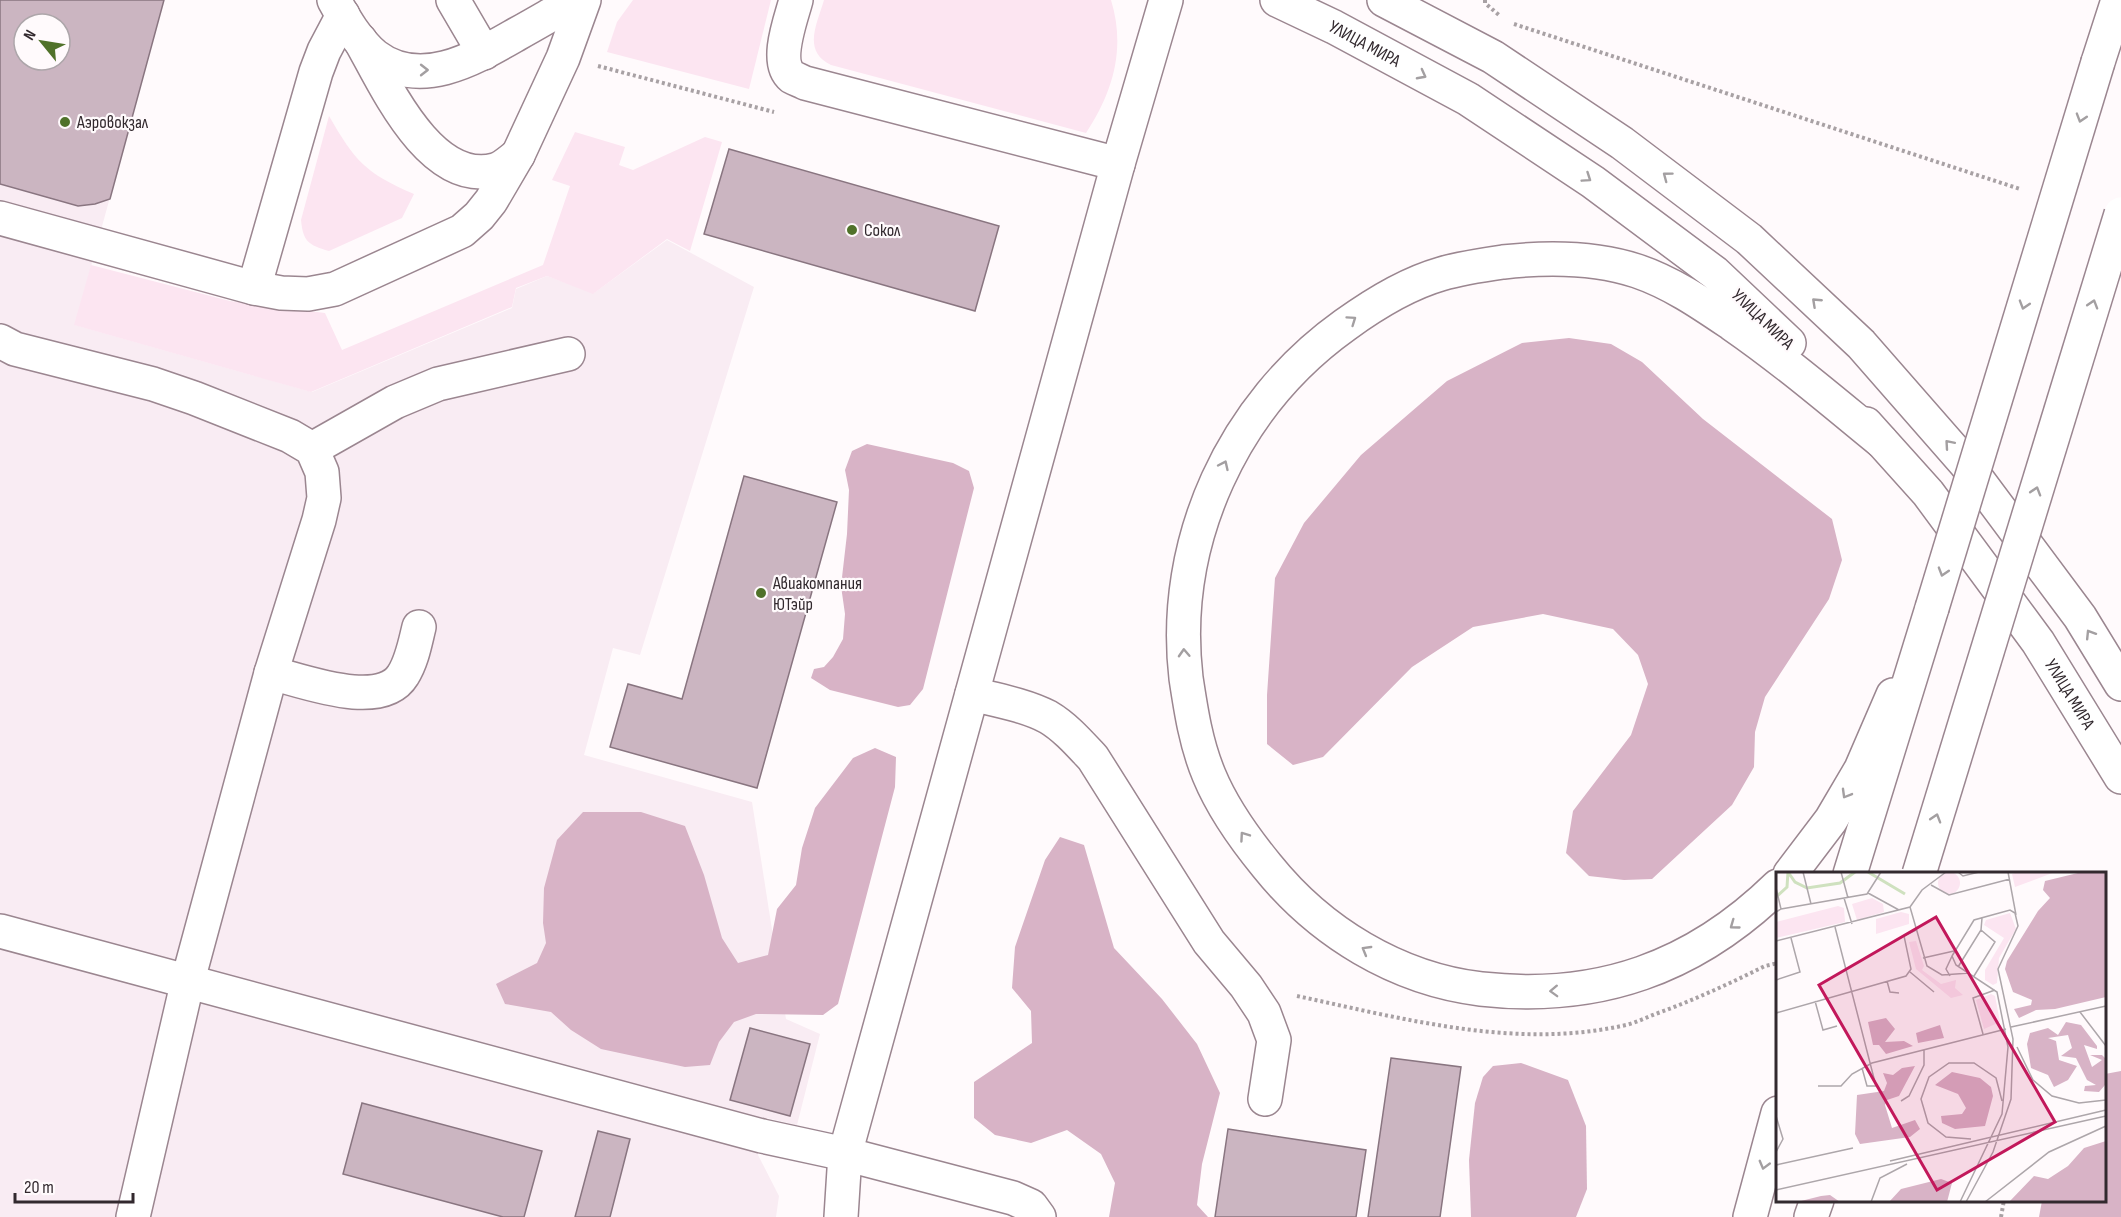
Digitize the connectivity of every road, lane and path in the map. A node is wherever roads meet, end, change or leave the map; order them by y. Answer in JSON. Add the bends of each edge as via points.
{"nodes":[{"id":1,"x":453,"y":0,"type":"edge"},
{"id":2,"x":578,"y":0,"type":"edge"},
{"id":3,"x":584,"y":0,"type":"edge"},
{"id":4,"x":796,"y":0,"type":"edge"},
{"id":5,"x":1166,"y":0,"type":"edge"},
{"id":6,"x":1277,"y":0,"type":"edge"},
{"id":7,"x":1384,"y":0,"type":"edge"},
{"id":8,"x":1485,"y":0,"type":"edge"},
{"id":9,"x":2118,"y":0,"type":"edge"},
{"id":10,"x":346,"y":18,"type":"edge"},
{"id":11,"x":484,"y":53,"type":"junction"},
{"id":12,"x":563,"y":58,"type":"junction"},
{"id":13,"x":784,"y":114,"type":"dead end"},
{"id":14,"x":518,"y":155,"type":"junction"},
{"id":15,"x":1118,"y":164,"type":"junction"},
{"id":16,"x":2030,"y":192,"type":"dead end"},
{"id":17,"x":2121,"y":214,"type":"edge"},
{"id":18,"x":2,"y":226,"type":"edge"},
{"id":19,"x":254,"y":288,"type":"junction"},
{"id":20,"x":0,"y":341,"type":"edge"},
{"id":21,"x":568,"y":354,"type":"dead end"},
{"id":22,"x":1881,"y":441,"type":"junction"},
{"id":23,"x":312,"y":449,"type":"junction"},
{"id":24,"x":1932,"y":608,"type":"junction"},
{"id":25,"x":419,"y":627,"type":"dead end"},
{"id":26,"x":271,"y":673,"type":"junction"},
{"id":27,"x":2121,"y":684,"type":"edge"},
{"id":28,"x":972,"y":694,"type":"junction"},
{"id":29,"x":2121,"y":777,"type":"edge"},
{"id":30,"x":1791,"y":872,"type":"edge"},
{"id":31,"x":1850,"y":872,"type":"edge"},
{"id":32,"x":1919,"y":872,"type":"edge"},
{"id":33,"x":1776,"y":888,"type":"edge"},
{"id":34,"x":0,"y":931,"type":"edge"},
{"id":35,"x":188,"y":980,"type":"junction"},
{"id":36,"x":1265,"y":1098,"type":"dead end"},
{"id":37,"x":1776,"y":1120,"type":"edge"},
{"id":38,"x":844,"y":1154,"type":"junction"},
{"id":39,"x":1816,"y":1202,"type":"edge"},
{"id":40,"x":1822,"y":1202,"type":"edge"},
{"id":41,"x":2004,"y":1202,"type":"edge"},
{"id":42,"x":133,"y":1217,"type":"edge"},
{"id":43,"x":841,"y":1217,"type":"edge"},
{"id":44,"x":1039,"y":1217,"type":"edge"},
{"id":45,"x":1750,"y":1217,"type":"edge"},
{"id":46,"x":1811,"y":1217,"type":"edge"},
{"id":47,"x":1818,"y":1217,"type":"edge"},
{"id":48,"x":2001,"y":1217,"type":"edge"}],
"edges":[{"from":1,"to":11,"type":"main road"},
{"from":2,"to":11,"type":"main road"},
{"from":3,"to":12,"type":"main road"},
{"from":4,"to":15,"type":"main road","via":[[783,53],[791,76],[805,83]]},
{"from":5,"to":15,"type":"main road"},
{"from":6,"to":22,"type":"main road","name":"УЛИЦА МИРА","one_way":true,"via":[[1468,99],[1593,182],[1715,273],[1824,377]]},
{"from":27,"to":7,"type":"main road","one_way":true,"via":[[2080,617],[1966,464],[1861,344],[1749,239],[1622,143],[1493,57]]},
{"from":8,"to":16,"type":"path","via":[[1505,21]]},
{"from":9,"to":24,"type":"main road","one_way":true,"bridge":true},
{"from":10,"to":11,"type":"main road","one_way":true,"via":[[375,55],[406,69],[445,69]]},
{"from":10,"to":14,"type":"main road","via":[[405,120],[441,157],[479,173],[497,170]]},
{"from":10,"to":19,"type":"main road","via":[[324,51],[316,72]]},
{"from":12,"to":13,"type":"path"},
{"from":12,"to":14,"type":"main road"},
{"from":14,"to":19,"type":"main road","via":[[491,201],[462,231],[335,289],[308,294]]},
{"from":15,"to":28,"type":"main road"},
{"from":32,"to":17,"type":"main road","one_way":true,"bridge":true},
{"from":18,"to":19,"type":"main road"},
{"from":20,"to":23,"type":"main road","via":[[15,349],[194,398],[290,436]]},
{"from":21,"to":23,"type":"main road","via":[[438,384],[395,402]]},
{"from":22,"to":29,"type":"main road","name":"УЛИЦА МИРА","via":[[1928,493],[2038,642]]},
{"from":33,"to":22,"type":"main road","one_way":true,"via":[[1752,912],[1710,941],[1664,966],[1608,984],[1560,991],[1510,992],[1460,986],[1419,975],[1376,956],[1340,935],[1280,882],[1229,814],[1209,774],[1190,709],[1184,655],[1184,602],[1192,554],[1205,509],[1227,459],[1269,395],[1301,360],[1369,308],[1439,274],[1477,266],[1558,258],[1633,270],[1667,283],[1769,349]]},
{"from":23,"to":26,"type":"main road","via":[[322,472],[324,498]]},
{"from":24,"to":30,"type":"main road","one_way":true,"via":[[1861,769],[1831,820]]},
{"from":24,"to":31,"type":"main road"},
{"from":25,"to":26,"type":"main road","via":[[402,678],[381,692],[356,693]]},
{"from":26,"to":35,"type":"main road"},
{"from":28,"to":36,"type":"main road","via":[[1048,717],[1093,758],[1209,942],[1264,1013],[1274,1040]]},
{"from":28,"to":38,"type":"main road"},
{"from":34,"to":35,"type":"main road"},
{"from":35,"to":38,"type":"main road","via":[[762,1136]]},
{"from":35,"to":42,"type":"main road"},
{"from":37,"to":45,"type":"main road","one_way":true},
{"from":38,"to":43,"type":"main road"},
{"from":38,"to":44,"type":"main road","via":[[1013,1198],[1031,1206]]},
{"from":39,"to":46,"type":"main road"},
{"from":40,"to":47,"type":"main road"},
{"from":41,"to":48,"type":"path"}]}
